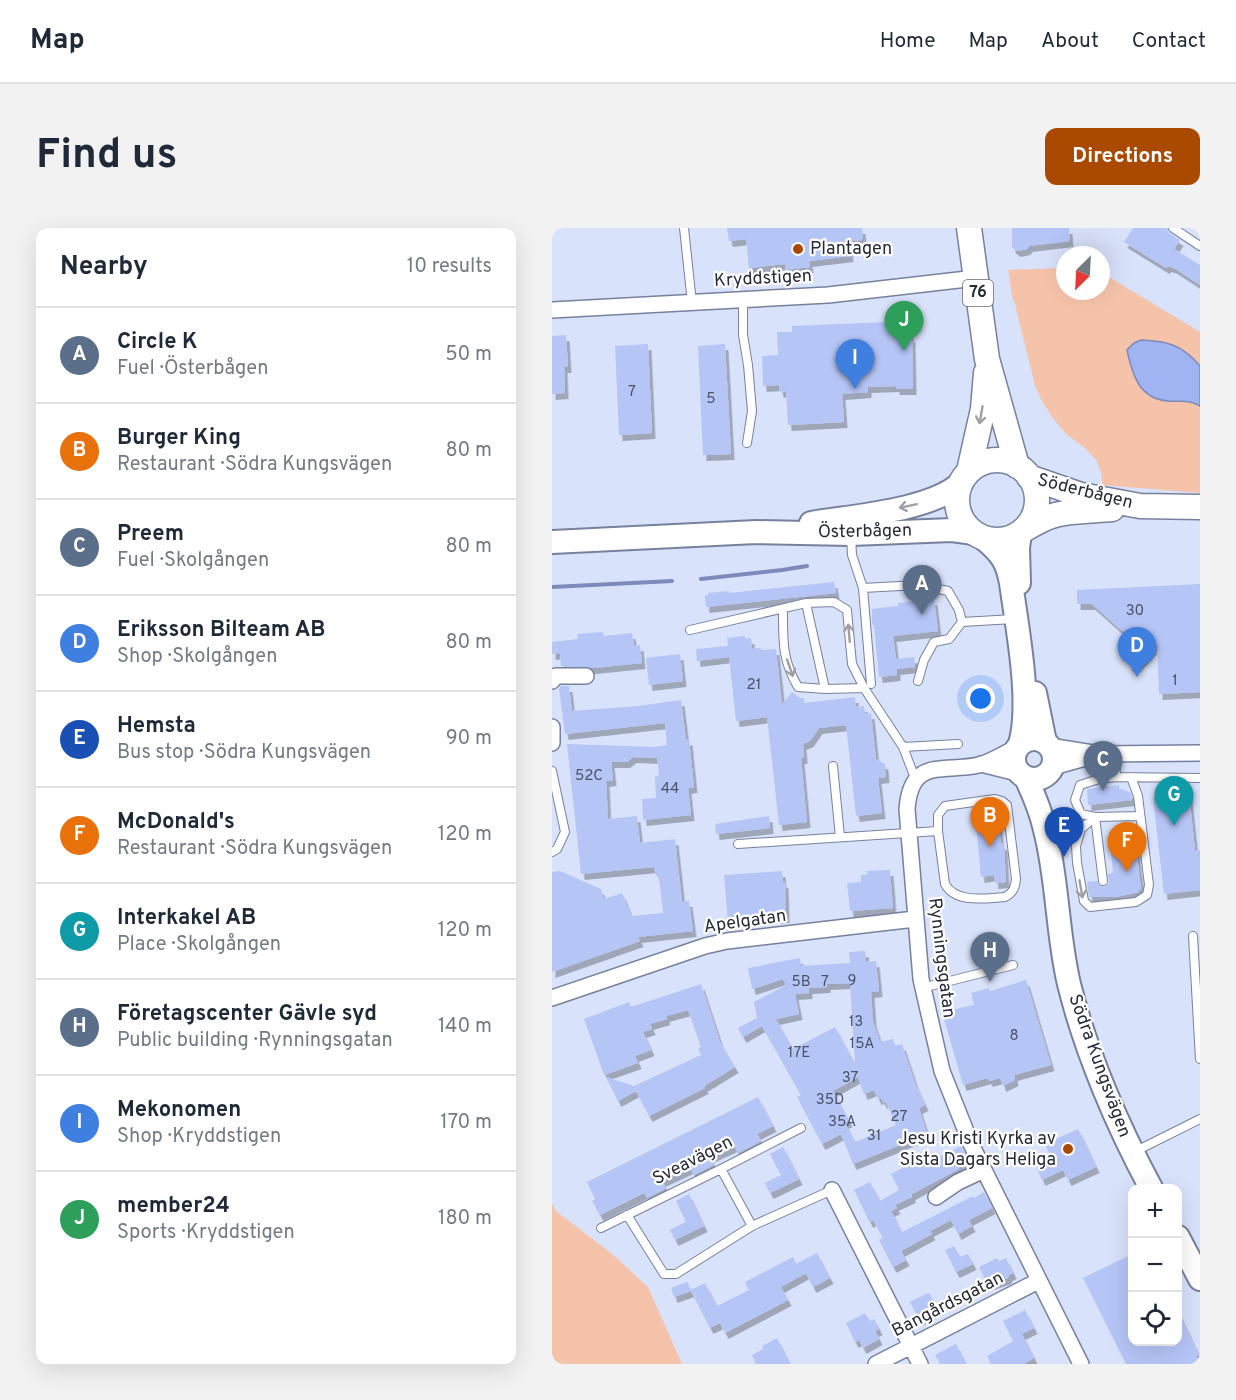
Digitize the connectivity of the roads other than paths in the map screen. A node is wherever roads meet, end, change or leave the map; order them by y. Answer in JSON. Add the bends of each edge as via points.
{"nodes":[{"id":1,"x":684,"y":228,"type":"edge"},
{"id":2,"x":969,"y":228,"type":"edge"},
{"id":3,"x":1173,"y":228,"type":"edge"},
{"id":4,"x":1200,"y":246,"type":"edge"},
{"id":5,"x":976,"y":278,"type":"junction"},
{"id":6,"x":743,"y":300,"type":"junction"},
{"id":7,"x":692,"y":303,"type":"junction"},
{"id":8,"x":552,"y":309,"type":"edge"},
{"id":9,"x":987,"y":359,"type":"junction"},
{"id":10,"x":747,"y":443,"type":"dead end"},
{"id":11,"x":1023,"y":472,"type":"junction"},
{"id":12,"x":965,"y":477,"type":"junction"},
{"id":13,"x":1140,"y":506,"type":"junction"},
{"id":14,"x":1200,"y":507,"type":"edge"},
{"id":15,"x":1023,"y":531,"type":"junction"},
{"id":16,"x":756,"y":532,"type":"junction"},
{"id":17,"x":851,"y":534,"type":"junction"},
{"id":18,"x":979,"y":536,"type":"junction"},
{"id":19,"x":552,"y":542,"type":"edge"},
{"id":20,"x":863,"y":588,"type":"junction"},
{"id":21,"x":806,"y":603,"type":"junction"},
{"id":22,"x":783,"y":610,"type":"junction"},
{"id":23,"x":1016,"y":619,"type":"junction"},
{"id":24,"x":962,"y":622,"type":"junction"},
{"id":25,"x":690,"y":630,"type":"dead end"},
{"id":26,"x":586,"y":676,"type":"dead end"},
{"id":27,"x":552,"y":681,"type":"edge"},
{"id":28,"x":918,"y":681,"type":"dead end"},
{"id":29,"x":868,"y":686,"type":"junction"},
{"id":30,"x":825,"y":689,"type":"junction"},
{"id":31,"x":552,"y":727,"type":"edge"},
{"id":32,"x":552,"y":743,"type":"edge"},
{"id":33,"x":958,"y":744,"type":"dead end"},
{"id":34,"x":1019,"y":745,"type":"junction"},
{"id":35,"x":903,"y":747,"type":"junction"},
{"id":36,"x":1200,"y":753,"type":"edge"},
{"id":37,"x":1099,"y":754,"type":"junction"},
{"id":38,"x":1115,"y":754,"type":"junction"},
{"id":39,"x":1049,"y":757,"type":"junction"},
{"id":40,"x":981,"y":764,"type":"junction"},
{"id":41,"x":833,"y":766,"type":"dead end"},
{"id":42,"x":552,"y":771,"type":"edge"},
{"id":43,"x":1024,"y":776,"type":"junction"},
{"id":44,"x":1116,"y":777,"type":"junction"},
{"id":45,"x":1131,"y":777,"type":"junction"},
{"id":46,"x":915,"y":778,"type":"junction"},
{"id":47,"x":1200,"y":778,"type":"edge"},
{"id":48,"x":1140,"y":816,"type":"junction"},
{"id":49,"x":1095,"y":817,"type":"junction"},
{"id":50,"x":908,"y":831,"type":"junction"},
{"id":51,"x":938,"y":831,"type":"junction"},
{"id":52,"x":1046,"y":831,"type":"junction"},
{"id":53,"x":840,"y":837,"type":"junction"},
{"id":54,"x":738,"y":844,"type":"dead end"},
{"id":55,"x":552,"y":852,"type":"edge"},
{"id":56,"x":1103,"y":881,"type":"dead end"},
{"id":57,"x":915,"y":919,"type":"junction"},
{"id":58,"x":1193,"y":936,"type":"dead end"},
{"id":59,"x":1013,"y":965,"type":"dead end"},
{"id":60,"x":922,"y":988,"type":"junction"},
{"id":61,"x":552,"y":998,"type":"edge"},
{"id":62,"x":1200,"y":1059,"type":"edge"},
{"id":63,"x":1200,"y":1119,"type":"edge"},
{"id":64,"x":801,"y":1128,"type":"dead end"},
{"id":65,"x":1132,"y":1153,"type":"junction"},
{"id":66,"x":721,"y":1169,"type":"junction"},
{"id":67,"x":984,"y":1170,"type":"junction"},
{"id":68,"x":1149,"y":1184,"type":"edge"},
{"id":69,"x":832,"y":1190,"type":"joint"},
{"id":70,"x":936,"y":1197,"type":"dead end"},
{"id":71,"x":627,"y":1215,"type":"junction"},
{"id":72,"x":752,"y":1226,"type":"junction"},
{"id":73,"x":601,"y":1228,"type":"dead end"},
{"id":74,"x":1179,"y":1238,"type":"edge"},
{"id":75,"x":1200,"y":1279,"type":"edge"},
{"id":76,"x":1038,"y":1281,"type":"junction"},
{"id":77,"x":911,"y":1346,"type":"junction"},
{"id":78,"x":876,"y":1364,"type":"edge"},
{"id":79,"x":920,"y":1364,"type":"edge"},
{"id":80,"x":1081,"y":1364,"type":"edge"}],
"edges":[{"from":1,"to":7,"type":"lane"},
{"from":2,"to":5,"type":"main road","number":"76"},
{"from":3,"to":4,"type":"lane"},
{"from":5,"to":6,"type":"street","name":"Kryddstigen","via":[[828,295]]},
{"from":5,"to":9,"type":"main road","number":"76"},
{"from":6,"to":7,"type":"street","name":"Kryddstigen"},
{"from":6,"to":10,"type":"lane","via":[[752,411]]},
{"from":7,"to":8,"type":"street","name":"Kryddstigen"},
{"from":9,"to":11,"type":"main road","number":"76"},
{"from":9,"to":12,"type":"main road","number":"76","one_way":true,"via":[[983,409]]},
{"from":11,"to":12,"type":"main road","via":[[999,460],[988,460]]},
{"from":11,"to":13,"type":"main road","name":"Söderbågen","via":[[1081,495]]},
{"from":11,"to":15,"type":"main road","via":[[1036,494],[1037,506]]},
{"from":12,"to":16,"type":"main road","name":"Österbågen","one_way":true,"via":[[952,491],[915,505]]},
{"from":12,"to":18,"type":"main road","via":[[957,501],[958,512],[961,520]]},
{"from":13,"to":14,"type":"main road","name":"Söderbågen"},
{"from":13,"to":15,"type":"main road","name":"Söderbågen","via":[[1046,518]]},
{"from":15,"to":18,"type":"main road","via":[[1003,540]]},
{"from":15,"to":39,"type":"main road","name":"Södra Kungsvägen","via":[[1018,548],[1019,583],[1039,721]]},
{"from":16,"to":17,"type":"main road","name":"Österbågen"},
{"from":16,"to":19,"type":"main road","name":"Österbågen"},
{"from":17,"to":18,"type":"main road","name":"Österbågen","via":[[952,531]]},
{"from":17,"to":20,"type":"lane","via":[[852,555]]},
{"from":18,"to":23,"type":"main road","via":[[1000,552],[1008,568]]},
{"from":20,"to":24,"type":"lane","via":[[918,585],[948,591]]},
{"from":20,"to":29,"type":"lane"},
{"from":21,"to":22,"type":"lane"},
{"from":29,"to":21,"type":"lane","one_way":true,"via":[[852,664],[847,610],[834,602]]},
{"from":21,"to":30,"type":"lane"},
{"from":22,"to":25,"type":"lane"},
{"from":22,"to":30,"type":"lane","one_way":true,"via":[[783,644],[798,687]]},
{"from":23,"to":24,"type":"lane"},
{"from":23,"to":34,"type":"main road","via":[[1024,696],[1024,732]]},
{"from":24,"to":28,"type":"lane","via":[[949,639],[934,642]]},
{"from":26,"to":27,"type":"street","via":[[556,676]]},
{"from":29,"to":30,"type":"lane"},
{"from":29,"to":35,"type":"lane"},
{"from":31,"to":32,"type":"street"},
{"from":33,"to":35,"type":"lane"},
{"from":34,"to":39,"type":"main road","via":[[1034,739]]},
{"from":34,"to":40,"type":"street"},
{"from":34,"to":43,"type":"main road","via":[[1014,762]]},
{"from":35,"to":46,"type":"lane"},
{"from":36,"to":38,"type":"street"},
{"from":37,"to":38,"type":"street"},
{"from":37,"to":39,"type":"street"},
{"from":37,"to":39,"type":"street"},
{"from":38,"to":44,"type":"lane"},
{"from":39,"to":43,"type":"main road","via":[[1039,779]]},
{"from":39,"to":52,"type":"main road","name":"Södra Kungsvägen"},
{"from":40,"to":43,"type":"street"},
{"from":40,"to":46,"type":"street","via":[[926,771]]},
{"from":41,"to":53,"type":"lane"},
{"from":42,"to":55,"type":"lane","via":[[565,832]]},
{"from":43,"to":52,"type":"main road","name":"Södra Kungsvägen"},
{"from":44,"to":45,"type":"lane"},
{"from":44,"to":49,"type":"lane","via":[[1080,785],[1077,806],[1081,814]]},
{"from":45,"to":47,"type":"lane"},
{"from":45,"to":48,"type":"lane"},
{"from":46,"to":50,"type":"street","name":"Rynningsgatan","via":[[908,793]]},
{"from":48,"to":49,"type":"lane"},
{"from":49,"to":48,"type":"lane","one_way":true,"via":[[1081,829],[1076,846],[1084,901],[1090,907],[1136,902],[1148,895]]},
{"from":49,"to":56,"type":"lane"},
{"from":50,"to":51,"type":"lane"},
{"from":50,"to":53,"type":"lane"},
{"from":50,"to":57,"type":"street","name":"Rynningsgatan"},
{"from":51,"to":51,"type":"lane","via":[[948,890],[966,898],[1011,894],[1017,879],[1007,805],[994,799],[945,806],[938,815]]},
{"from":52,"to":65,"type":"main road","name":"Södra Kungsvägen","via":[[1070,984],[1085,1034]]},
{"from":53,"to":54,"type":"lane"},
{"from":57,"to":60,"type":"street","name":"Rynningsgatan"},
{"from":57,"to":61,"type":"street","name":"Apelgatan","via":[[716,944]]},
{"from":58,"to":62,"type":"lane"},
{"from":59,"to":60,"type":"lane"},
{"from":60,"to":67,"type":"street","name":"Rynningsgatan","via":[[942,1071]]},
{"from":63,"to":65,"type":"lane"},
{"from":64,"to":66,"type":"lane","name":"Sveavägen"},
{"from":65,"to":68,"type":"main road","name":"Södra Kungsvägen"},
{"from":66,"to":71,"type":"lane","name":"Sveavägen"},
{"from":66,"to":72,"type":"lane"},
{"from":67,"to":70,"type":"street"},
{"from":67,"to":76,"type":"street","name":"Rynningsgatan"},
{"from":69,"to":72,"type":"lane"},
{"from":69,"to":77,"type":"street"},
{"from":71,"to":72,"type":"lane","via":[[664,1274],[676,1274]]},
{"from":71,"to":73,"type":"lane","name":"Sveavägen"},
{"from":74,"to":75,"type":"main road"},
{"from":76,"to":77,"type":"street","name":"Bangårdsgatan"},
{"from":76,"to":80,"type":"street","name":"Rynningsgatan"},
{"from":77,"to":78,"type":"street","name":"Bangårdsgatan"},
{"from":77,"to":79,"type":"street"}]}
